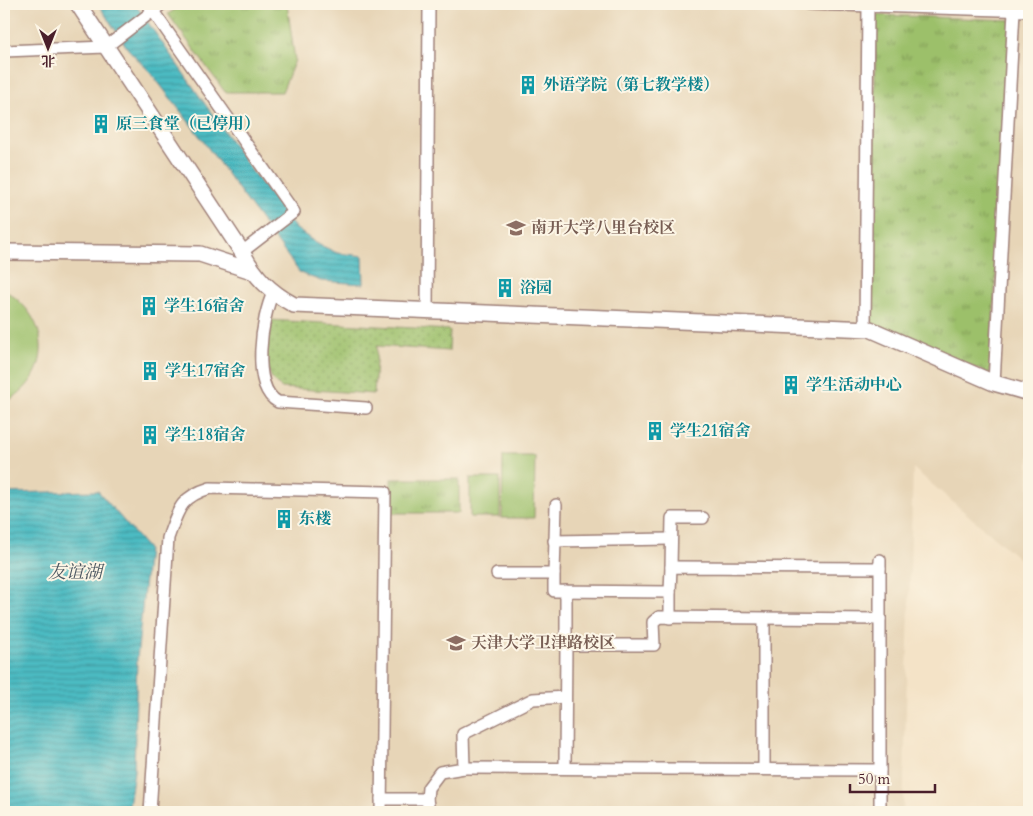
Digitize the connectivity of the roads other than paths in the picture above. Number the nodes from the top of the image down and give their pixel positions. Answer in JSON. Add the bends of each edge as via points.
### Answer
{"nodes":[{"id":1,"x":78,"y":4,"type":"edge"},
{"id":2,"x":430,"y":4,"type":"edge"},
{"id":3,"x":808,"y":4,"type":"edge"},
{"id":4,"x":909,"y":5,"type":"edge"},
{"id":5,"x":154,"y":6,"type":"edge"},
{"id":6,"x":868,"y":6,"type":"junction"},
{"id":7,"x":1014,"y":11,"type":"junction"},
{"id":8,"x":1029,"y":11,"type":"edge"},
{"id":9,"x":106,"y":47,"type":"junction"},
{"id":10,"x":4,"y":51,"type":"edge"},
{"id":11,"x":4,"y":252,"type":"edge"},
{"id":12,"x":242,"y":252,"type":"junction"},
{"id":13,"x":252,"y":272,"type":"junction"},
{"id":14,"x":272,"y":293,"type":"junction"},
{"id":15,"x":427,"y":311,"type":"junction"},
{"id":16,"x":865,"y":329,"type":"junction"},
{"id":17,"x":994,"y":384,"type":"junction"},
{"id":18,"x":1029,"y":392,"type":"edge"},
{"id":19,"x":366,"y":408,"type":"dead end"},
{"id":20,"x":556,"y":505,"type":"dead end"},
{"id":21,"x":703,"y":518,"type":"dead end"},
{"id":22,"x":670,"y":539,"type":"junction"},
{"id":23,"x":554,"y":541,"type":"junction"},
{"id":24,"x":671,"y":567,"type":"junction"},
{"id":25,"x":497,"y":574,"type":"dead end"},
{"id":26,"x":554,"y":574,"type":"junction"},
{"id":27,"x":566,"y":592,"type":"junction"},
{"id":28,"x":670,"y":592,"type":"junction"},
{"id":29,"x":670,"y":618,"type":"junction"},
{"id":30,"x":764,"y":618,"type":"junction"},
{"id":31,"x":880,"y":620,"type":"junction"},
{"id":32,"x":566,"y":645,"type":"junction"},
{"id":33,"x":565,"y":697,"type":"junction"},
{"id":34,"x":565,"y":764,"type":"dead end"},
{"id":35,"x":464,"y":768,"type":"junction"},
{"id":36,"x":764,"y":770,"type":"junction"},
{"id":37,"x":880,"y":770,"type":"junction"},
{"id":38,"x":382,"y":800,"type":"junction"},
{"id":39,"x":427,"y":800,"type":"junction"},
{"id":40,"x":150,"y":812,"type":"edge"},
{"id":41,"x":381,"y":812,"type":"edge"},
{"id":42,"x":429,"y":812,"type":"edge"},
{"id":43,"x":880,"y":812,"type":"edge"}],
"edges":[{"from":1,"to":9,"type":"street"},
{"from":2,"to":15,"type":"street"},
{"from":3,"to":6,"type":"street"},
{"from":4,"to":6,"type":"street"},
{"from":4,"to":7,"type":"street"},
{"from":5,"to":9,"type":"street"},
{"from":5,"to":12,"type":"street","via":[[294,212]]},
{"from":6,"to":16,"type":"street"},
{"from":7,"to":8,"type":"street"},
{"from":7,"to":17,"type":"street"},
{"from":9,"to":10,"type":"street"},
{"from":9,"to":12,"type":"street"},
{"from":11,"to":13,"type":"street","via":[[200,254]]},
{"from":12,"to":13,"type":"street"},
{"from":13,"to":14,"type":"street"},
{"from":14,"to":15,"type":"street","via":[[294,305]]},
{"from":14,"to":19,"type":"street","via":[[262,342],[262,375],[268,394],[278,402]]},
{"from":15,"to":16,"type":"street"},
{"from":16,"to":17,"type":"street"},
{"from":17,"to":18,"type":"street"},
{"from":20,"to":23,"type":"street"},
{"from":21,"to":22,"type":"street","via":[[672,518]]},
{"from":22,"to":23,"type":"street"},
{"from":22,"to":24,"type":"street"},
{"from":23,"to":26,"type":"street"},
{"from":24,"to":28,"type":"street"},
{"from":24,"to":31,"type":"street","via":[[880,564]]},
{"from":25,"to":26,"type":"street"},
{"from":26,"to":27,"type":"street","via":[[554,592]]},
{"from":27,"to":28,"type":"street"},
{"from":27,"to":32,"type":"street"},
{"from":28,"to":29,"type":"street"},
{"from":29,"to":30,"type":"street"},
{"from":29,"to":32,"type":"street","via":[[659,617],[653,622],[654,645]]},
{"from":30,"to":31,"type":"street"},
{"from":30,"to":36,"type":"street"},
{"from":31,"to":37,"type":"street"},
{"from":32,"to":33,"type":"street"},
{"from":33,"to":34,"type":"street"},
{"from":33,"to":35,"type":"street","via":[[533,699],[463,734]]},
{"from":35,"to":36,"type":"street"},
{"from":35,"to":39,"type":"street","via":[[440,772],[428,788]]},
{"from":36,"to":37,"type":"street"},
{"from":37,"to":43,"type":"street"},
{"from":38,"to":39,"type":"street"},
{"from":38,"to":40,"type":"street","via":[[385,492],[210,488],[182,504],[168,538]]},
{"from":38,"to":41,"type":"street"},
{"from":39,"to":42,"type":"street"}]}
